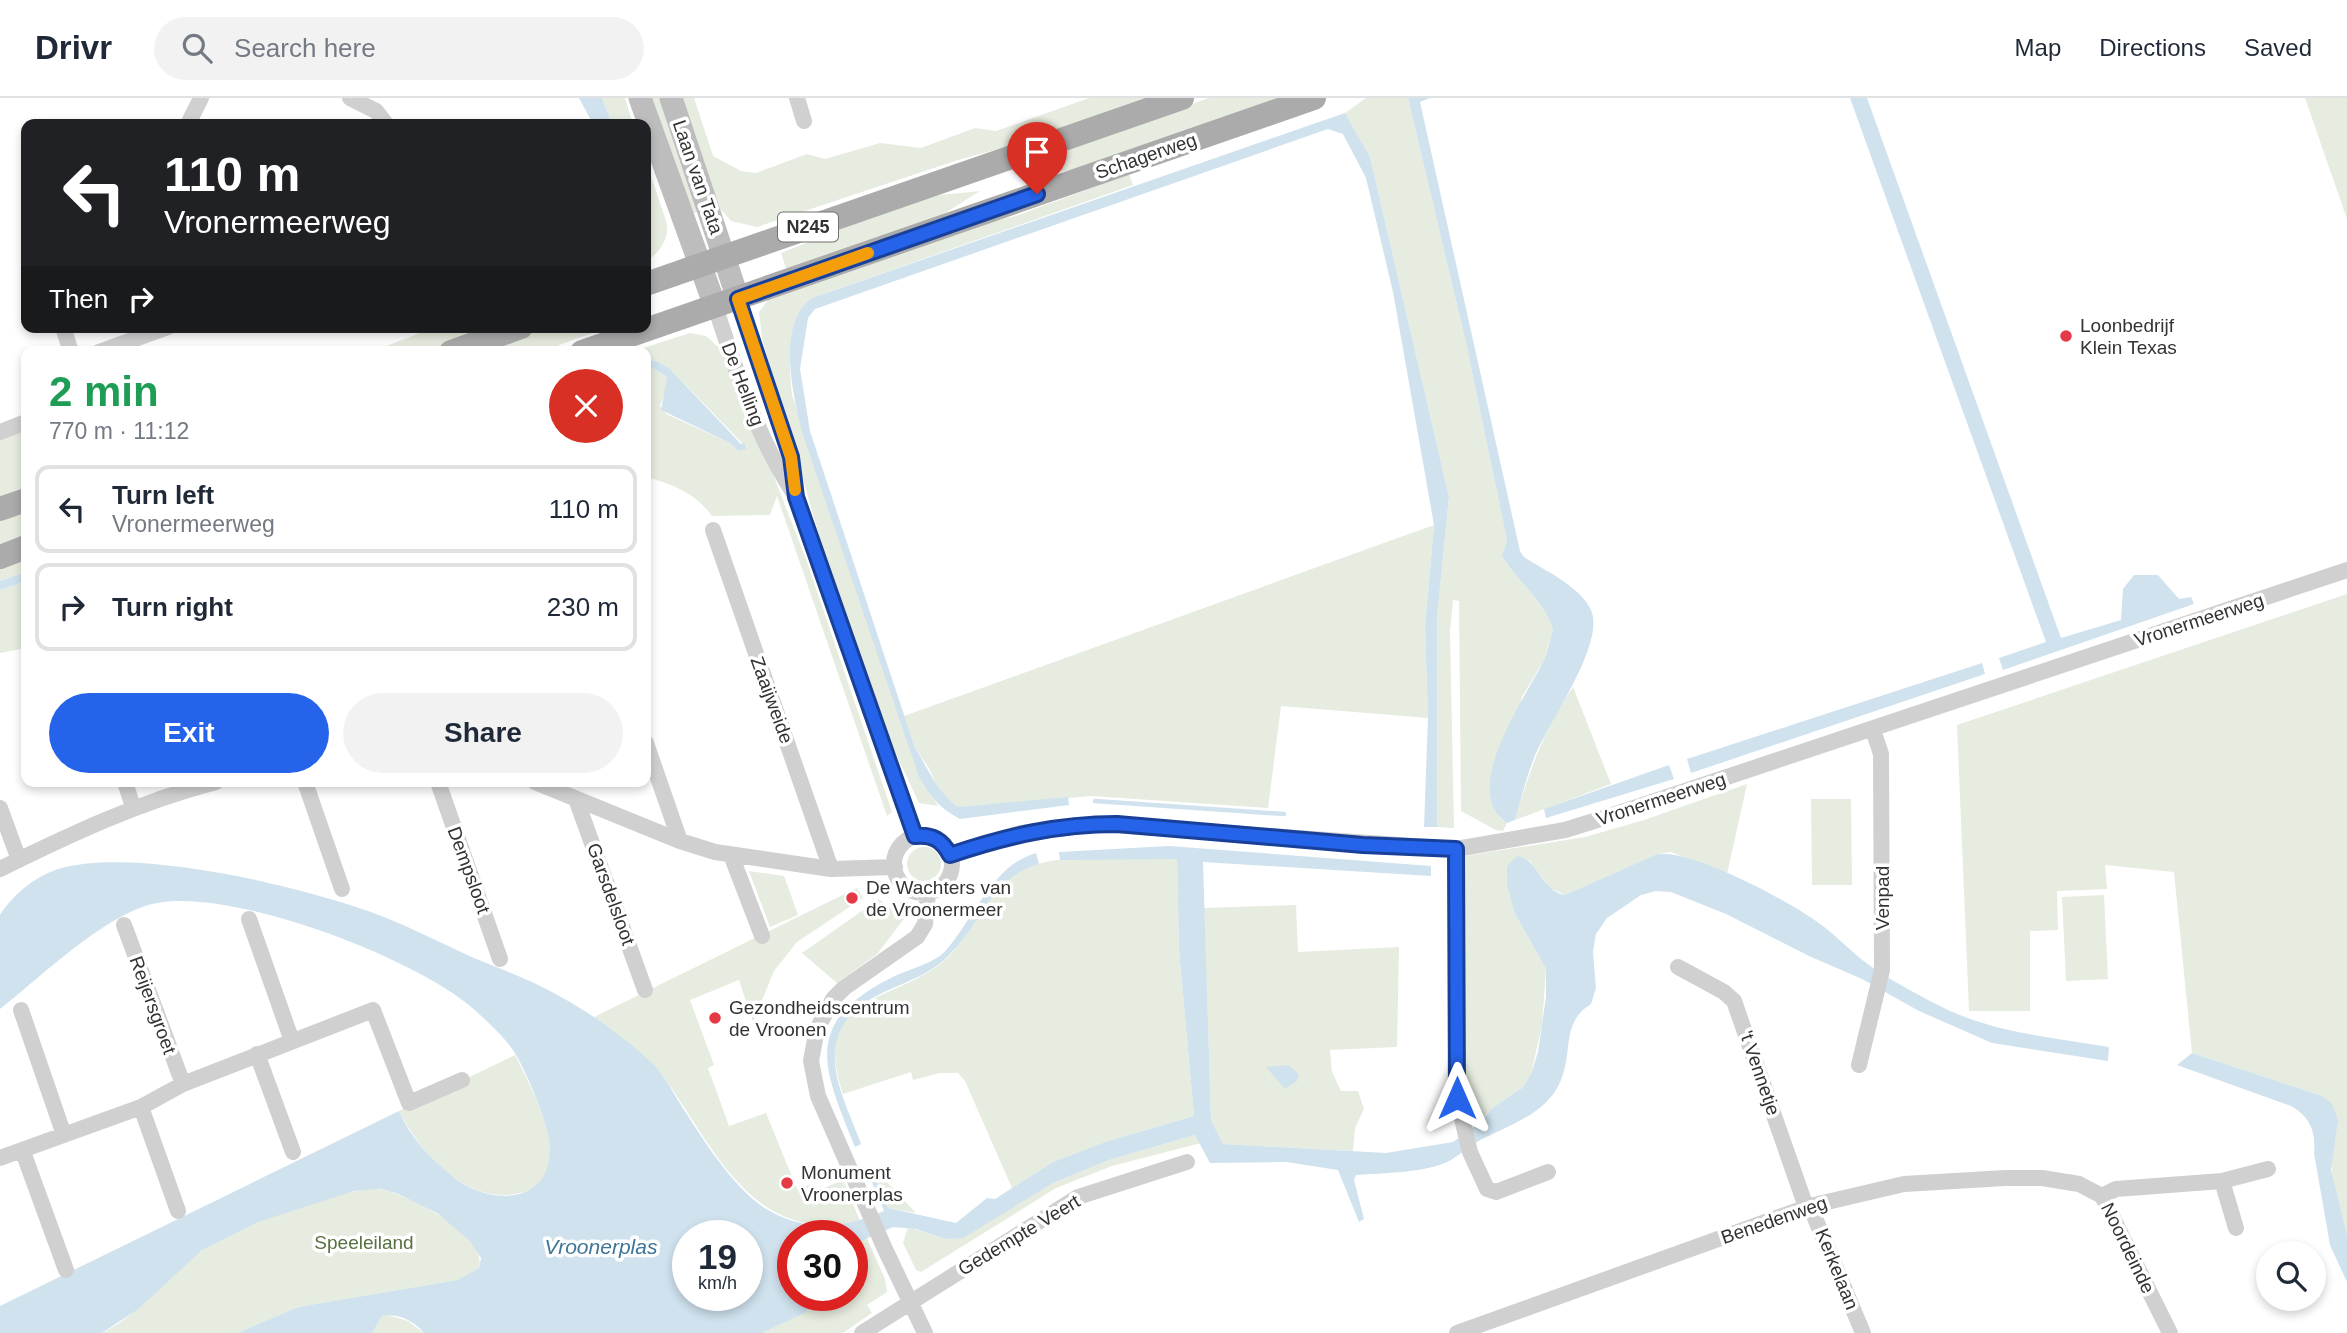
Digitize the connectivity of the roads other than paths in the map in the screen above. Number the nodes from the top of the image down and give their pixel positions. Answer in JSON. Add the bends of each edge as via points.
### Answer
{"nodes":[{"id":1,"x":201,"y":98,"type":"edge"},
{"id":2,"x":350,"y":98,"type":"edge"},
{"id":3,"x":640,"y":98,"type":"edge"},
{"id":4,"x":671,"y":98,"type":"edge"},
{"id":5,"x":797,"y":98,"type":"edge"},
{"id":6,"x":1182,"y":98,"type":"edge"},
{"id":7,"x":1314,"y":98,"type":"edge"},
{"id":8,"x":190,"y":119,"type":"edge"},
{"id":9,"x":382,"y":119,"type":"edge"},
{"id":10,"x":647,"y":119,"type":"edge"},
{"id":11,"x":804,"y":121,"type":"dead end"},
{"id":12,"x":651,"y":129,"type":"edge"},
{"id":13,"x":724,"y":256,"type":"junction"},
{"id":14,"x":699,"y":265,"type":"junction"},
{"id":15,"x":651,"y":282,"type":"edge"},
{"id":16,"x":738,"y":299,"type":"junction"},
{"id":17,"x":715,"y":306,"type":"junction"},
{"id":18,"x":651,"y":328,"type":"edge"},
{"id":19,"x":151,"y":333,"type":"edge"},
{"id":20,"x":504,"y":333,"type":"edge"},
{"id":21,"x":637,"y":333,"type":"edge"},
{"id":22,"x":116,"y":346,"type":"edge"},
{"id":23,"x":468,"y":346,"type":"edge"},
{"id":24,"x":599,"y":346,"type":"edge"},
{"id":25,"x":21,"y":424,"type":"edge"},
{"id":26,"x":0,"y":432,"type":"edge"},
{"id":27,"x":796,"y":497,"type":"junction"},
{"id":28,"x":21,"y":502,"type":"edge"},
{"id":29,"x":0,"y":509,"type":"edge"},
{"id":30,"x":713,"y":530,"type":"dead end"},
{"id":31,"x":21,"y":549,"type":"edge"},
{"id":32,"x":0,"y":556,"type":"edge"},
{"id":33,"x":2347,"y":570,"type":"edge"},
{"id":34,"x":1872,"y":730,"type":"junction"},
{"id":35,"x":651,"y":757,"type":"edge"},
{"id":36,"x":127,"y":787,"type":"edge"},
{"id":37,"x":199,"y":787,"type":"edge"},
{"id":38,"x":307,"y":787,"type":"edge"},
{"id":39,"x":440,"y":787,"type":"edge"},
{"id":40,"x":547,"y":787,"type":"edge"},
{"id":41,"x":576,"y":799,"type":"junction"},
{"id":42,"x":133,"y":807,"type":"junction"},
{"id":43,"x":0,"y":808,"type":"edge"},
{"id":44,"x":915,"y":836,"type":"junction"},
{"id":45,"x":680,"y":841,"type":"junction"},
{"id":46,"x":1456,"y":849,"type":"junction"},
{"id":47,"x":731,"y":855,"type":"junction"},
{"id":48,"x":950,"y":855,"type":"junction"},
{"id":49,"x":19,"y":860,"type":"junction"},
{"id":50,"x":895,"y":867,"type":"junction"},
{"id":51,"x":0,"y":869,"type":"edge"},
{"id":52,"x":831,"y":869,"type":"junction"},
{"id":53,"x":342,"y":889,"type":"dead end"},
{"id":54,"x":928,"y":892,"type":"junction"},
{"id":55,"x":249,"y":919,"type":"dead end"},
{"id":56,"x":124,"y":925,"type":"dead end"},
{"id":57,"x":762,"y":936,"type":"dead end"},
{"id":58,"x":500,"y":959,"type":"dead end"},
{"id":59,"x":1678,"y":967,"type":"dead end"},
{"id":60,"x":645,"y":990,"type":"dead end"},
{"id":61,"x":21,"y":1010,"type":"dead end"},
{"id":62,"x":292,"y":1041,"type":"junction"},
{"id":63,"x":257,"y":1054,"type":"junction"},
{"id":64,"x":1859,"y":1065,"type":"dead end"},
{"id":65,"x":462,"y":1080,"type":"dead end"},
{"id":66,"x":183,"y":1084,"type":"junction"},
{"id":67,"x":141,"y":1107,"type":"junction"},
{"id":68,"x":64,"y":1135,"type":"junction"},
{"id":69,"x":23,"y":1152,"type":"junction"},
{"id":70,"x":293,"y":1152,"type":"dead end"},
{"id":71,"x":0,"y":1158,"type":"edge"},
{"id":72,"x":1187,"y":1161,"type":"dead end"},
{"id":73,"x":2267,"y":1169,"type":"dead end"},
{"id":74,"x":1548,"y":1172,"type":"dead end"},
{"id":75,"x":2222,"y":1181,"type":"junction"},
{"id":76,"x":2102,"y":1196,"type":"junction"},
{"id":77,"x":1808,"y":1207,"type":"junction"},
{"id":78,"x":178,"y":1211,"type":"dead end"},
{"id":79,"x":2236,"y":1228,"type":"dead end"},
{"id":80,"x":66,"y":1270,"type":"dead end"},
{"id":81,"x":909,"y":1303,"type":"junction"},
{"id":82,"x":862,"y":1333,"type":"edge"},
{"id":83,"x":925,"y":1333,"type":"edge"},
{"id":84,"x":1457,"y":1333,"type":"edge"},
{"id":85,"x":1863,"y":1333,"type":"edge"},
{"id":86,"x":2170,"y":1333,"type":"edge"}],
"edges":[{"from":1,"to":8,"type":"street"},
{"from":2,"to":9,"type":"street"},
{"from":3,"to":10,"type":"street","name":"Laan van Tata"},
{"from":4,"to":13,"type":"street","name":"Laan van Tata"},
{"from":5,"to":11,"type":"street"},
{"from":6,"to":13,"type":"main road","number":"N245"},
{"from":7,"to":16,"type":"main road","name":"Schagerweg","number":"N245"},
{"from":12,"to":14,"type":"street","name":"Laan van Tata"},
{"from":13,"to":14,"type":"main road","number":"N245"},
{"from":13,"to":16,"type":"street","name":"Laan van Tata"},
{"from":14,"to":15,"type":"main road","number":"N245"},
{"from":14,"to":17,"type":"street","name":"Laan van Tata"},
{"from":16,"to":17,"type":"main road","name":"Schagerweg","number":"N245"},
{"from":16,"to":27,"type":"street","name":"De Helling","via":[[791,457]]},
{"from":17,"to":18,"type":"main road","name":"Schagerweg","number":"N245"},
{"from":17,"to":27,"type":"street","name":"De Helling","via":[[774,464]]},
{"from":19,"to":22,"type":"street"},
{"from":20,"to":23,"type":"main road"},
{"from":21,"to":24,"type":"main road","name":"Schagerweg","number":"N245"},
{"from":25,"to":26,"type":"street"},
{"from":27,"to":44,"type":"street","name":"De Helling"},
{"from":28,"to":29,"type":"main road"},
{"from":30,"to":52,"type":"street","name":"Zaaijweide"},
{"from":31,"to":32,"type":"main road"},
{"from":33,"to":34,"type":"street","name":"Vronermeerweg"},
{"from":34,"to":46,"type":"street","name":"Vronermeerweg","via":[[1565,830]]},
{"from":34,"to":64,"type":"street","name":"Venpad","via":[[1881,754],[1882,970]]},
{"from":35,"to":45,"type":"street"},
{"from":36,"to":42,"type":"street"},
{"from":37,"to":42,"type":"street"},
{"from":38,"to":53,"type":"street"},
{"from":39,"to":58,"type":"street","name":"Dempsloot"},
{"from":40,"to":41,"type":"street"},
{"from":41,"to":45,"type":"street"},
{"from":41,"to":60,"type":"street","name":"Garsdelsloot"},
{"from":42,"to":49,"type":"street"},
{"from":43,"to":49,"type":"street"},
{"from":44,"to":48,"type":"street","via":[[940,841]]},
{"from":44,"to":50,"type":"street","via":[[899,848]]},
{"from":45,"to":47,"type":"street"},
{"from":46,"to":48,"type":"street","name":"Vronermeerweg","via":[[1100,824],[1021,833]]},
{"from":46,"to":74,"type":"street","via":[[1457,1098],[1470,1152],[1487,1189],[1496,1192]]},
{"from":47,"to":52,"type":"street"},
{"from":47,"to":57,"type":"street"},
{"from":48,"to":54,"type":"street","via":[[948,879]]},
{"from":49,"to":51,"type":"street"},
{"from":50,"to":52,"type":"street"},
{"from":50,"to":54,"type":"street","via":[[906,887]]},
{"from":54,"to":81,"type":"street","via":[[925,924],[917,937],[838,993],[822,1018],[811,1061],[818,1096]]},
{"from":55,"to":62,"type":"street"},
{"from":56,"to":66,"type":"street","name":"Reijersgroet"},
{"from":59,"to":77,"type":"street","name":"'t Vennetje","via":[[1734,1002]]},
{"from":61,"to":68,"type":"street"},
{"from":62,"to":63,"type":"street"},
{"from":62,"to":65,"type":"street","via":[[373,1010],[409,1103]]},
{"from":63,"to":66,"type":"street"},
{"from":63,"to":70,"type":"street"},
{"from":66,"to":67,"type":"street"},
{"from":67,"to":68,"type":"street"},
{"from":67,"to":78,"type":"street"},
{"from":68,"to":69,"type":"street"},
{"from":69,"to":71,"type":"street"},
{"from":69,"to":80,"type":"street"},
{"from":72,"to":81,"type":"street","name":"Gedempte Veert","via":[[1078,1198]]},
{"from":73,"to":75,"type":"street","name":"Noordeinde"},
{"from":75,"to":76,"type":"street","name":"Noordeinde","via":[[2116,1189]]},
{"from":75,"to":79,"type":"street"},
{"from":76,"to":77,"type":"street","name":"Benedenweg","via":[[2084,1186],[2042,1178],[1966,1179],[1873,1190]]},
{"from":76,"to":86,"type":"street","name":"Noordeinde"},
{"from":77,"to":84,"type":"street","name":"Benedenweg"},
{"from":77,"to":85,"type":"street","name":"Kerkelaan"},
{"from":81,"to":82,"type":"street","name":"Gedempte Veert"},
{"from":81,"to":83,"type":"street"}]}
